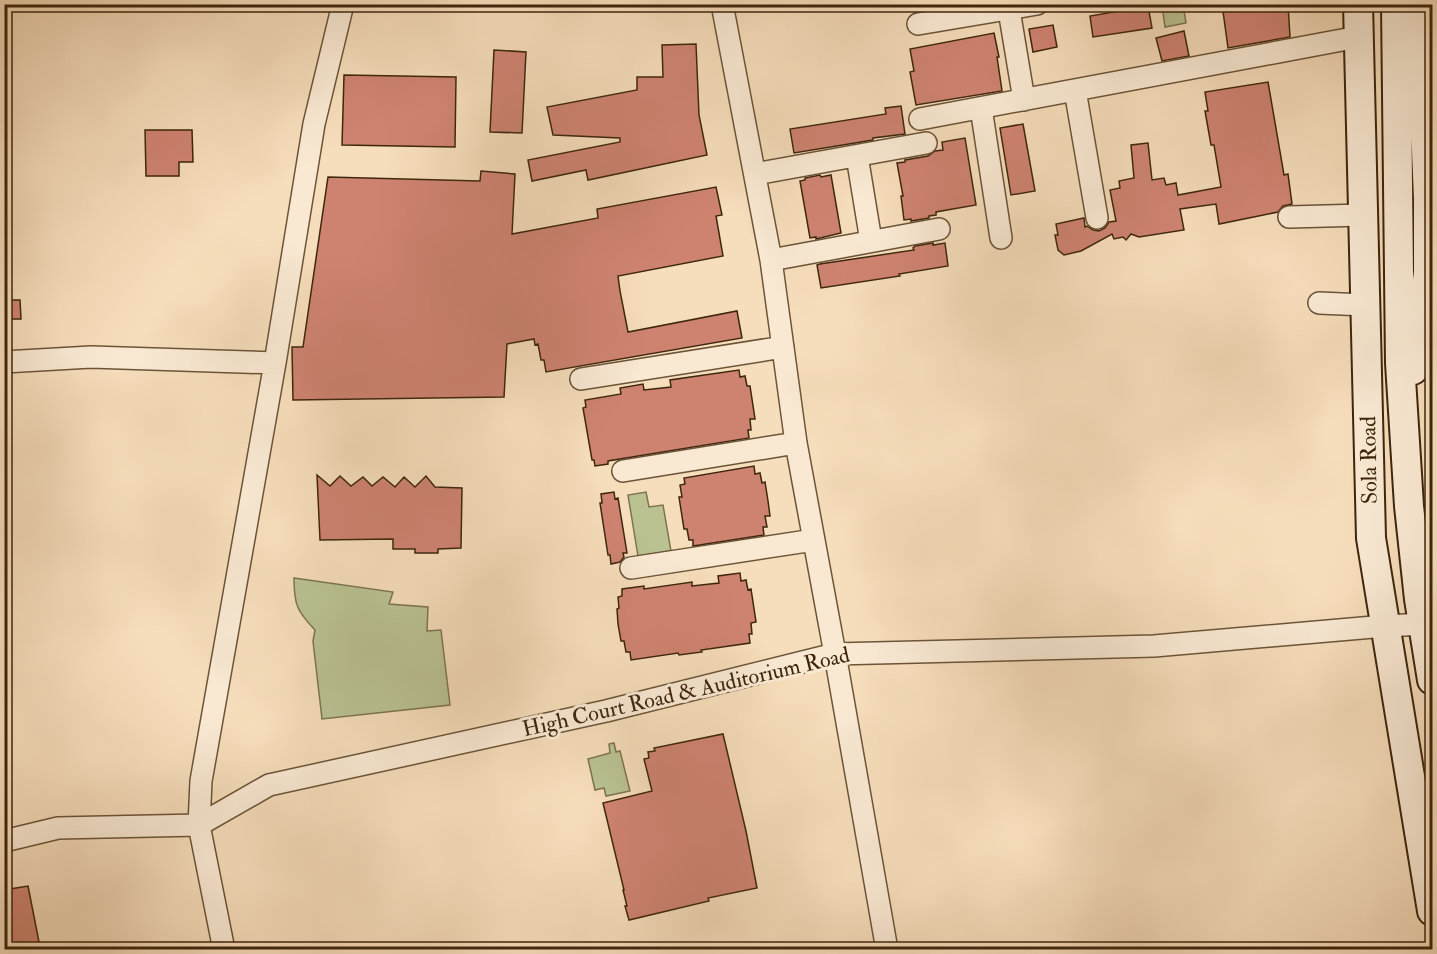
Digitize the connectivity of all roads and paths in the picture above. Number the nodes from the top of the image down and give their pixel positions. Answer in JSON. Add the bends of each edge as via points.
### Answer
{"nodes":[{"id":1,"x":343,"y":4,"type":"edge"},
{"id":2,"x":722,"y":4,"type":"edge"},
{"id":3,"x":1037,"y":4,"type":"edge"},
{"id":4,"x":1358,"y":4,"type":"edge"},
{"id":5,"x":1395,"y":4,"type":"edge"},
{"id":6,"x":1420,"y":4,"type":"edge"},
{"id":7,"x":1009,"y":7,"type":"edge"},
{"id":8,"x":918,"y":24,"type":"dead end"},
{"id":9,"x":1358,"y":37,"type":"junction"},
{"id":10,"x":1075,"y":90,"type":"junction"},
{"id":11,"x":1024,"y":100,"type":"junction"},
{"id":12,"x":981,"y":108,"type":"junction"},
{"id":13,"x":920,"y":119,"type":"dead end"},
{"id":14,"x":926,"y":143,"type":"dead end"},
{"id":15,"x":857,"y":156,"type":"junction"},
{"id":16,"x":755,"y":174,"type":"junction"},
{"id":17,"x":1363,"y":215,"type":"junction"},
{"id":18,"x":1289,"y":217,"type":"dead end"},
{"id":19,"x":1097,"y":218,"type":"dead end"},
{"id":20,"x":939,"y":229,"type":"dead end"},
{"id":21,"x":1001,"y":238,"type":"dead end"},
{"id":22,"x":871,"y":241,"type":"junction"},
{"id":23,"x":771,"y":260,"type":"junction"},
{"id":24,"x":1430,"y":267,"type":"edge"},
{"id":25,"x":1319,"y":303,"type":"dead end"},
{"id":26,"x":1365,"y":305,"type":"junction"},
{"id":27,"x":783,"y":347,"type":"junction"},
{"id":28,"x":4,"y":362,"type":"edge"},
{"id":29,"x":275,"y":363,"type":"junction"},
{"id":30,"x":581,"y":379,"type":"dead end"},
{"id":31,"x":1404,"y":423,"type":"junction"},
{"id":32,"x":796,"y":443,"type":"junction"},
{"id":33,"x":623,"y":471,"type":"dead end"},
{"id":34,"x":814,"y":540,"type":"junction"},
{"id":35,"x":631,"y":568,"type":"dead end"},
{"id":36,"x":1428,"y":623,"type":"edge"},
{"id":37,"x":1385,"y":626,"type":"junction"},
{"id":38,"x":836,"y":654,"type":"junction"},
{"id":39,"x":1432,"y":680,"type":"edge"},
{"id":40,"x":199,"y":825,"type":"junction"},
{"id":41,"x":4,"y":841,"type":"edge"},
{"id":42,"x":1432,"y":910,"type":"edge"},
{"id":43,"x":224,"y":950,"type":"edge"},
{"id":44,"x":887,"y":950,"type":"edge"}],
"edges":[{"from":1,"to":29,"type":"street","via":[[314,124]]},
{"from":2,"to":16,"type":"street"},
{"from":3,"to":7,"type":"street"},
{"from":4,"to":9,"type":"main road","name":"Sola Road"},
{"from":5,"to":31,"type":"main road","name":"Sola Road"},
{"from":6,"to":24,"type":"main road"},
{"from":7,"to":8,"type":"street"},
{"from":7,"to":11,"type":"street"},
{"from":9,"to":10,"type":"street"},
{"from":9,"to":17,"type":"main road","name":"Sola Road"},
{"from":10,"to":11,"type":"street"},
{"from":10,"to":19,"type":"street"},
{"from":11,"to":12,"type":"street"},
{"from":12,"to":13,"type":"street"},
{"from":12,"to":21,"type":"street"},
{"from":14,"to":15,"type":"street"},
{"from":15,"to":16,"type":"street"},
{"from":15,"to":22,"type":"street"},
{"from":16,"to":23,"type":"street"},
{"from":17,"to":18,"type":"street"},
{"from":17,"to":26,"type":"main road","name":"Sola Road"},
{"from":20,"to":22,"type":"street"},
{"from":22,"to":23,"type":"street"},
{"from":23,"to":27,"type":"street"},
{"from":24,"to":31,"type":"main road"},
{"from":25,"to":26,"type":"street"},
{"from":26,"to":37,"type":"main road","name":"Sola Road","via":[[1371,538]]},
{"from":27,"to":30,"type":"street"},
{"from":27,"to":32,"type":"street"},
{"from":28,"to":29,"type":"street","via":[[91,357]]},
{"from":29,"to":40,"type":"street","via":[[201,781]]},
{"from":31,"to":36,"type":"main road","name":"Sola Road","via":[[1409,506]]},
{"from":32,"to":33,"type":"street"},
{"from":32,"to":34,"type":"street"},
{"from":34,"to":35,"type":"street"},
{"from":34,"to":38,"type":"street"},
{"from":36,"to":37,"type":"street","name":"High Court Road & Auditorium Road"},
{"from":36,"to":39,"type":"main road","name":"Sola Road"},
{"from":37,"to":38,"type":"street","name":"High Court Road & Auditorium Road","via":[[1154,646]]},
{"from":37,"to":42,"type":"main road","name":"Sola Road"},
{"from":38,"to":40,"type":"street","name":"High Court Road & Auditorium Road","via":[[606,711],[269,785]]},
{"from":38,"to":44,"type":"street"},
{"from":40,"to":41,"type":"street","name":"High Court Road & Auditorium Road","via":[[58,828]]},
{"from":40,"to":43,"type":"street"}]}
